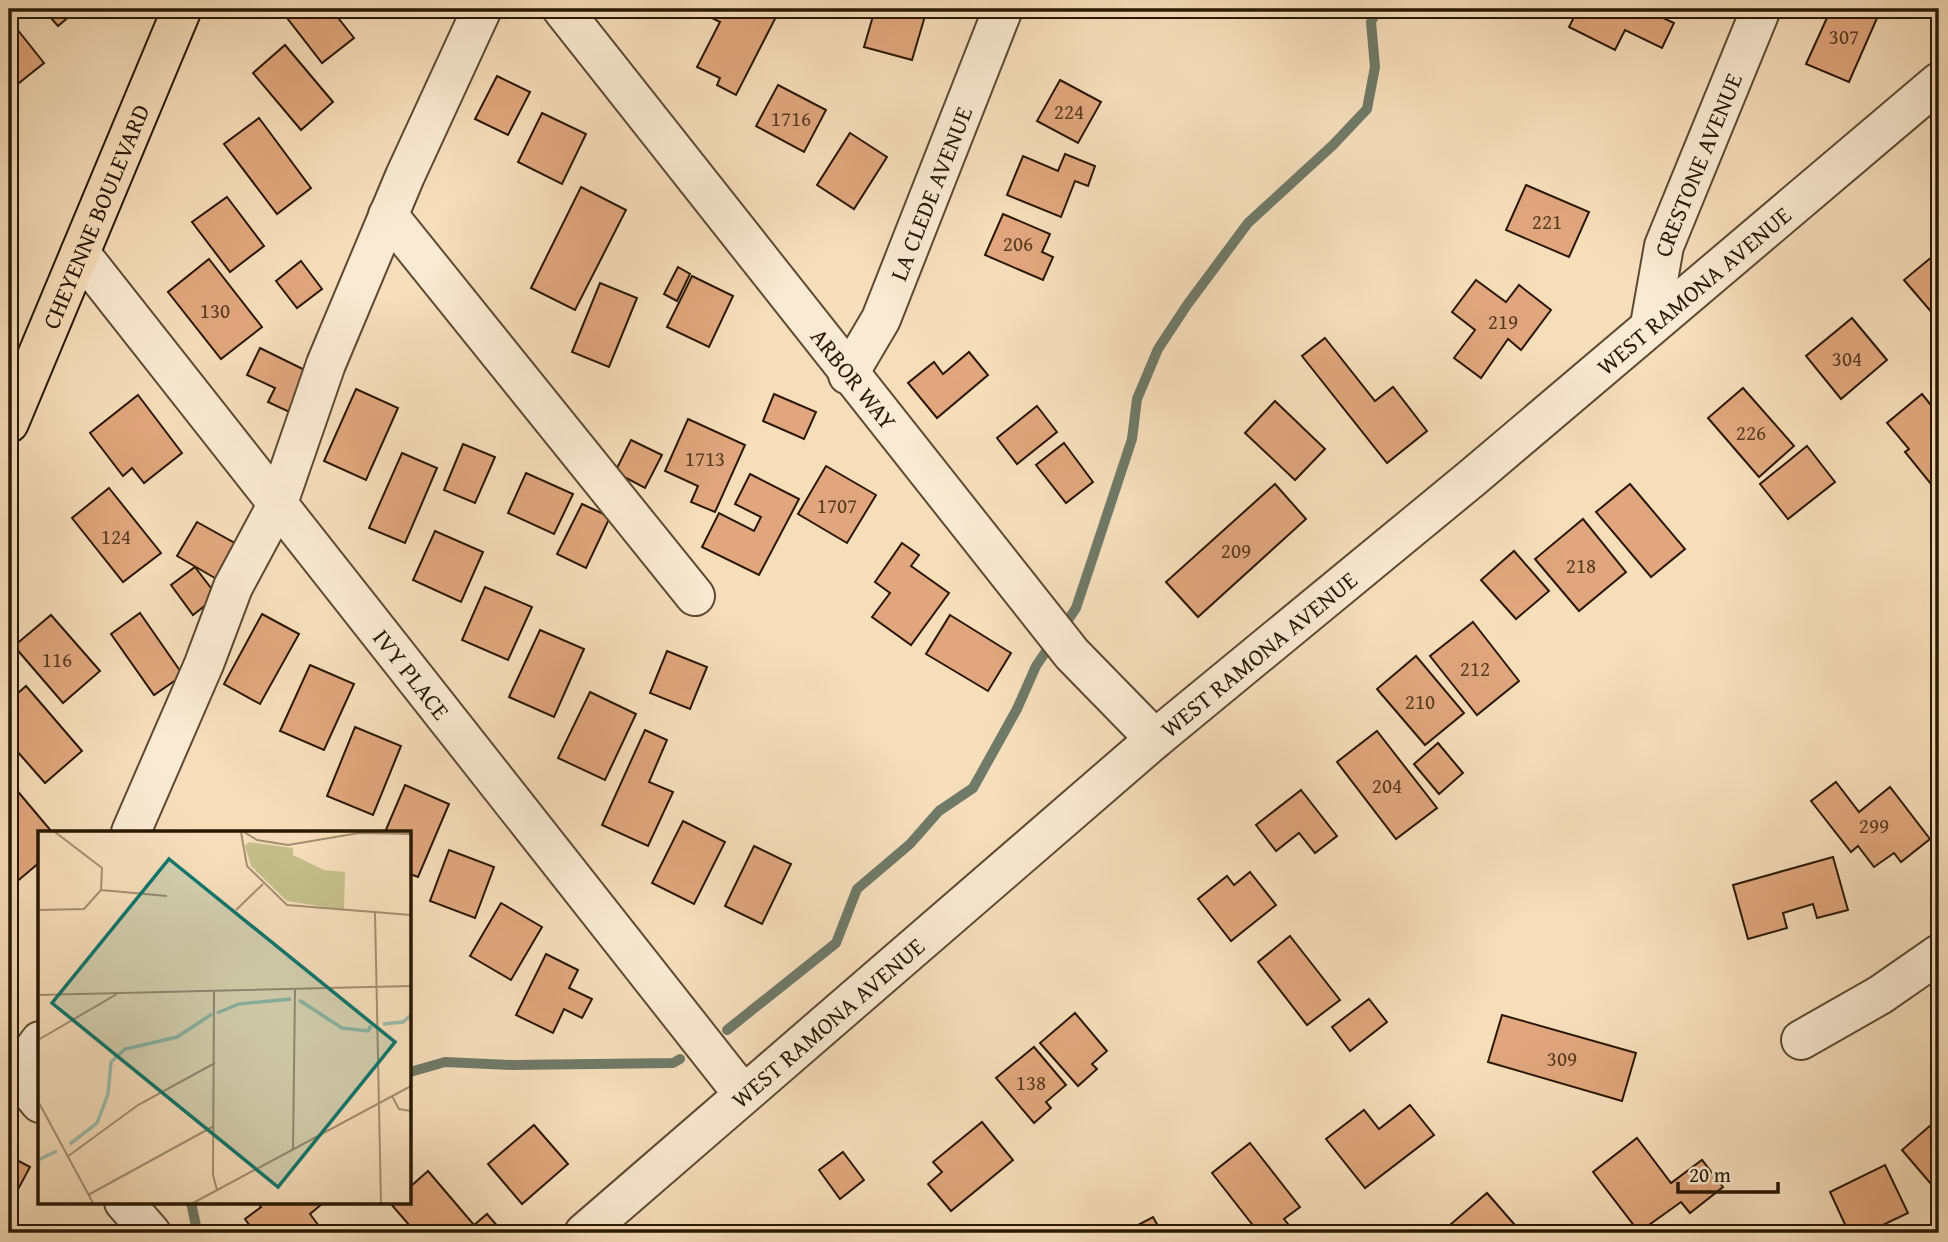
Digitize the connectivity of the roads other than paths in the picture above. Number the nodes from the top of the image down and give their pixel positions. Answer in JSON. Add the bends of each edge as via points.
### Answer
{"nodes":[{"id":1,"x":182,"y":9,"type":"edge"},
{"id":2,"x":482,"y":9,"type":"edge"},
{"id":3,"x":562,"y":9,"type":"edge"},
{"id":4,"x":1003,"y":9,"type":"edge"},
{"id":5,"x":1761,"y":9,"type":"edge"},
{"id":6,"x":594,"y":25,"type":"edge"},
{"id":7,"x":1939,"y":82,"type":"edge"},
{"id":8,"x":388,"y":215,"type":"junction"},
{"id":9,"x":80,"y":253,"type":"junction"},
{"id":10,"x":1650,"y":326,"type":"junction"},
{"id":11,"x":848,"y":375,"type":"junction"},
{"id":12,"x":9,"y":423,"type":"edge"},
{"id":13,"x":278,"y":503,"type":"junction"},
{"id":14,"x":695,"y":596,"type":"dead end"},
{"id":15,"x":1155,"y":739,"type":"junction"},
{"id":16,"x":131,"y":831,"type":"edge"},
{"id":17,"x":1939,"y":954,"type":"edge"},
{"id":18,"x":1801,"y":1040,"type":"dead end"},
{"id":19,"x":38,"y":1043,"type":"edge"},
{"id":20,"x":12,"y":1069,"type":"edge"},
{"id":21,"x":743,"y":1094,"type":"junction"},
{"id":22,"x":38,"y":1101,"type":"edge"},
{"id":23,"x":126,"y":1204,"type":"edge"},
{"id":24,"x":151,"y":1233,"type":"edge"},
{"id":25,"x":584,"y":1233,"type":"edge"}],
"edges":[{"from":1,"to":9,"type":"main road","name":"CHEYENNE BOULEVARD"},
{"from":2,"to":8,"type":"street"},
{"from":3,"to":6,"type":"street","name":"ARBOR WAY"},
{"from":4,"to":11,"type":"street","name":"LA CLEDE AVENUE","via":[[881,319]]},
{"from":5,"to":10,"type":"street","name":"CRESTONE AVENUE","via":[[1664,246]]},
{"from":6,"to":11,"type":"street","name":"ARBOR WAY"},
{"from":7,"to":10,"type":"street","name":"WEST RAMONA AVENUE"},
{"from":8,"to":13,"type":"street","via":[[326,364]]},
{"from":8,"to":14,"type":"street"},
{"from":9,"to":12,"type":"main road","name":"CHEYENNE BOULEVARD"},
{"from":9,"to":13,"type":"street","name":"IVY PLACE"},
{"from":10,"to":15,"type":"street","name":"WEST RAMONA AVENUE"},
{"from":11,"to":15,"type":"street","name":"ARBOR WAY","via":[[1072,654]]},
{"from":13,"to":16,"type":"street","via":[[233,587]]},
{"from":13,"to":21,"type":"street","name":"IVY PLACE"},
{"from":15,"to":21,"type":"street","name":"WEST RAMONA AVENUE"},
{"from":17,"to":18,"type":"street","via":[[1880,995]]},
{"from":19,"to":20,"type":"street"},
{"from":20,"to":22,"type":"street"},
{"from":21,"to":25,"type":"street","name":"WEST RAMONA AVENUE"},
{"from":23,"to":24,"type":"street"}]}
